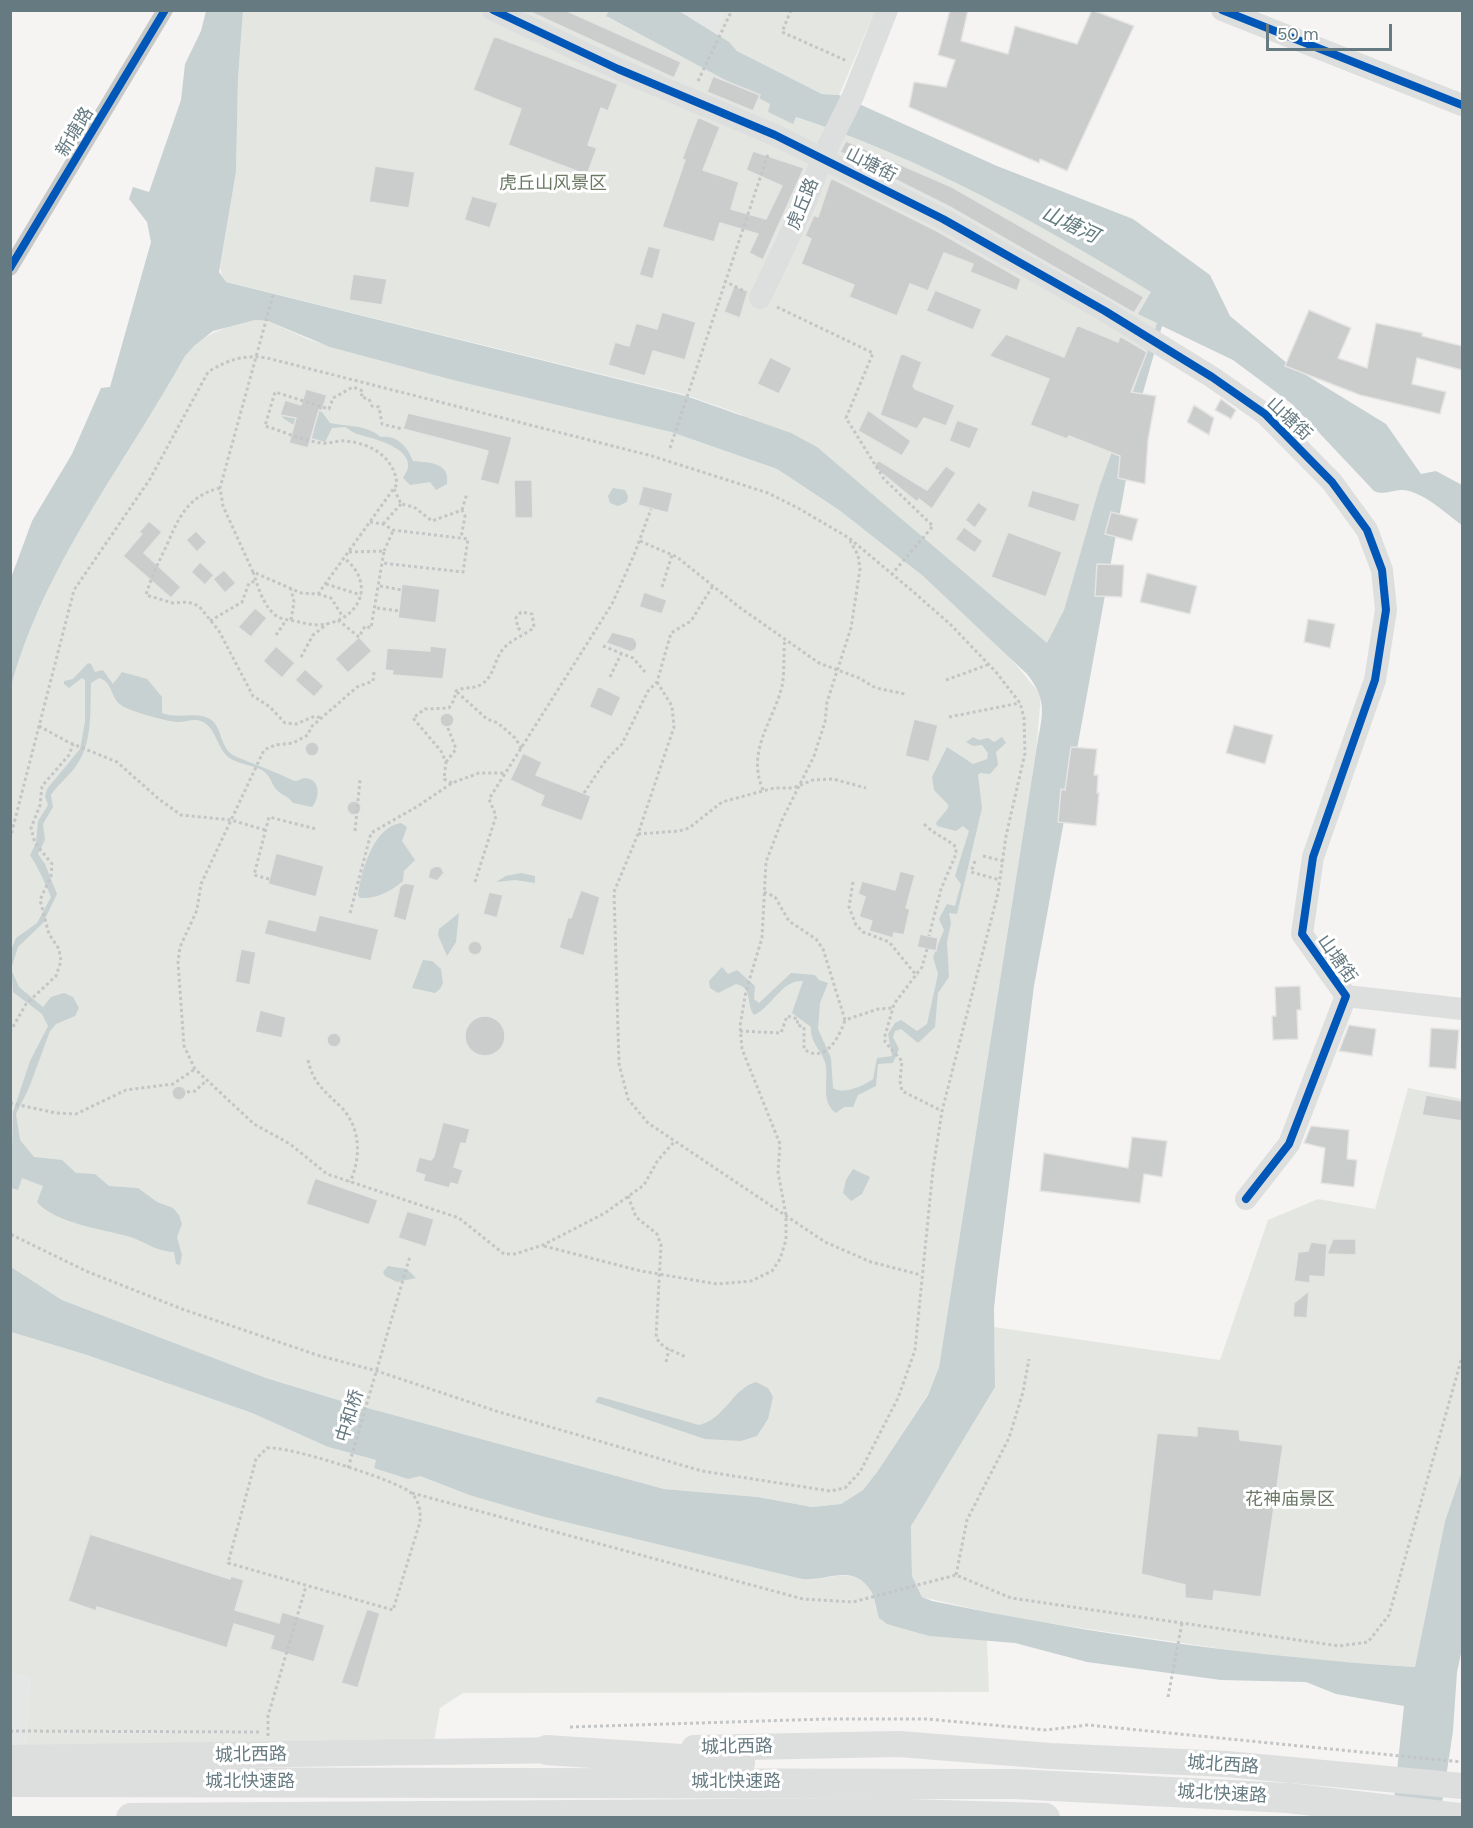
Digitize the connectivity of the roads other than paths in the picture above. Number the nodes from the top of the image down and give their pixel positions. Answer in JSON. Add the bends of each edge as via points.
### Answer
{"nodes":[{"id":1,"x":165,"y":10,"type":"edge"},
{"id":2,"x":493,"y":10,"type":"edge"},
{"id":3,"x":887,"y":10,"type":"edge"},
{"id":4,"x":1222,"y":10,"type":"edge"},
{"id":5,"x":1462,"y":105,"type":"edge"},
{"id":6,"x":822,"y":158,"type":"junction"},
{"id":7,"x":10,"y":268,"type":"edge"},
{"id":8,"x":760,"y":298,"type":"road end"},
{"id":9,"x":1346,"y":996,"type":"junction"},
{"id":10,"x":1462,"y":1009,"type":"edge"},
{"id":11,"x":1246,"y":1199,"type":"dead end"},
{"id":12,"x":547,"y":1750,"type":"junction"},
{"id":13,"x":10,"y":1758,"type":"edge"},
{"id":14,"x":1460,"y":1774,"type":"edge"},
{"id":15,"x":1386,"y":1780,"type":"junction"},
{"id":16,"x":10,"y":1782,"type":"edge"},
{"id":17,"x":1015,"y":1784,"type":"junction"},
{"id":18,"x":1458,"y":1817,"type":"edge"},
{"id":19,"x":131,"y":1818,"type":"edge"},
{"id":20,"x":1045,"y":1818,"type":"edge"}],
"edges":[{"from":1,"to":7,"type":"street","name":"新塘路"},
{"from":2,"to":6,"type":"street","name":"山塘街"},
{"from":3,"to":6,"type":"street","name":"虎丘路","via":[[853,96]]},
{"from":4,"to":5,"type":"street"},
{"from":6,"to":8,"type":"street","name":"虎丘路"},
{"from":6,"to":9,"type":"street","name":"山塘街","via":[[943,219],[1212,377],[1273,422],[1332,482],[1367,530],[1382,570],[1386,610],[1375,680],[1313,857],[1302,934]]},
{"from":9,"to":10,"type":"street"},
{"from":9,"to":11,"type":"street","name":"山塘街","via":[[1289,1144]]},
{"from":12,"to":13,"type":"main road","name":"城北西路"},
{"from":12,"to":15,"type":"main road","name":"城北西路","via":[[899,1744],[1227,1764]]},
{"from":12,"to":17,"type":"highway","via":[[911,1770]]},
{"from":14,"to":15,"type":"main road","name":"城北西路"},
{"from":15,"to":17,"type":"highway","name":"城北快速路","via":[[1276,1797]]},
{"from":15,"to":18,"type":"highway","name":"城北快速路"},
{"from":16,"to":17,"type":"highway","name":"城北快速路"},
{"from":19,"to":20,"type":"highway","name":"城北快速路","via":[[874,1813]]}]}
